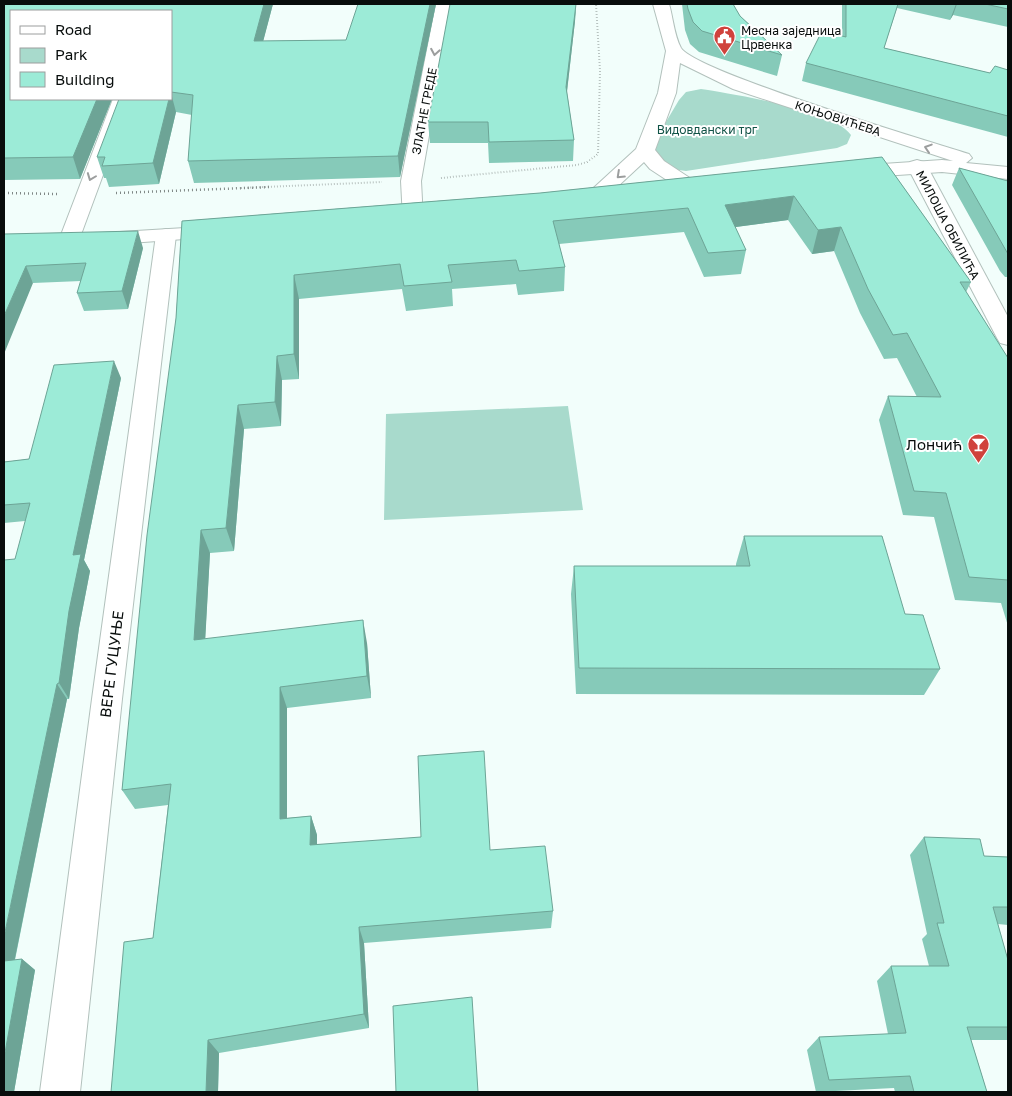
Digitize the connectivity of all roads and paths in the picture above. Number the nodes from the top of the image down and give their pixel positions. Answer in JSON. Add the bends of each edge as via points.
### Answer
{"nodes":[{"id":1,"x":444,"y":4,"type":"edge"},
{"id":2,"x":596,"y":4,"type":"edge"},
{"id":3,"x":661,"y":4,"type":"edge"},
{"id":4,"x":674,"y":51,"type":"junction"},
{"id":5,"x":739,"y":86,"type":"junction"},
{"id":6,"x":667,"y":93,"type":"junction"},
{"id":7,"x":122,"y":100,"type":"edge"},
{"id":8,"x":868,"y":129,"type":"junction"},
{"id":9,"x":644,"y":151,"type":"junction"},
{"id":10,"x":917,"y":166,"type":"junction"},
{"id":11,"x":859,"y":172,"type":"junction"},
{"id":12,"x":832,"y":174,"type":"edge"},
{"id":13,"x":1008,"y":174,"type":"edge"},
{"id":14,"x":411,"y":181,"type":"junction"},
{"id":15,"x":668,"y":192,"type":"edge"},
{"id":16,"x":4,"y":193,"type":"edge"},
{"id":17,"x":84,"y":194,"type":"junction"},
{"id":18,"x":621,"y":196,"type":"edge"},
{"id":19,"x":414,"y":219,"type":"edge"},
{"id":20,"x":234,"y":231,"type":"edge"},
{"id":21,"x":166,"y":236,"type":"junction"},
{"id":22,"x":47,"y":240,"type":"edge"},
{"id":23,"x":69,"y":240,"type":"junction"},
{"id":24,"x":1008,"y":338,"type":"edge"},
{"id":25,"x":60,"y":1092,"type":"edge"}],
"edges":[{"from":1,"to":14,"type":"street","name":"ЗЛАТНЕ ГРЕДЕ","one_way":true},
{"from":2,"to":14,"type":"path","via":[[600,71],[598,154],[594,159],[577,165]]},
{"from":3,"to":4,"type":"street"},
{"from":4,"to":5,"type":"street","name":"КОЊОВИЋЕВА"},
{"from":4,"to":6,"type":"street"},
{"from":5,"to":6,"type":"street","via":[[690,83]]},
{"from":5,"to":8,"type":"street","name":"КОЊОВИЋЕВА"},
{"from":6,"to":9,"type":"street"},
{"from":7,"to":17,"type":"street","one_way":true},
{"from":8,"to":10,"type":"street","name":"МИЛОША ОБИЛИЋА"},
{"from":8,"to":11,"type":"street","via":[[882,150],[881,156]]},
{"from":13,"to":8,"type":"street","name":"КОЊОВИЋЕВА","one_way":true},
{"from":9,"to":15,"type":"street","via":[[657,164],[703,189]]},
{"from":9,"to":18,"type":"street","one_way":true,"via":[[586,199]]},
{"from":10,"to":11,"type":"street","name":"КОЊОВИЋЕВА"},
{"from":10,"to":13,"type":"street","name":"КОЊОВИЋЕВА","via":[[958,166]]},
{"from":10,"to":24,"type":"street","name":"МИЛОША ОБИЛИЋА"},
{"from":11,"to":12,"type":"street","name":"КОЊОВИЋЕВА"},
{"from":14,"to":17,"type":"path"},
{"from":14,"to":19,"type":"street","name":"ЗЛАТНЕ ГРЕДЕ"},
{"from":16,"to":17,"type":"path"},
{"from":17,"to":23,"type":"street"},
{"from":20,"to":21,"type":"street"},
{"from":21,"to":23,"type":"street"},
{"from":21,"to":25,"type":"street","name":"ВЕРЕ ГУЦУЊЕ"},
{"from":22,"to":23,"type":"street"}]}
